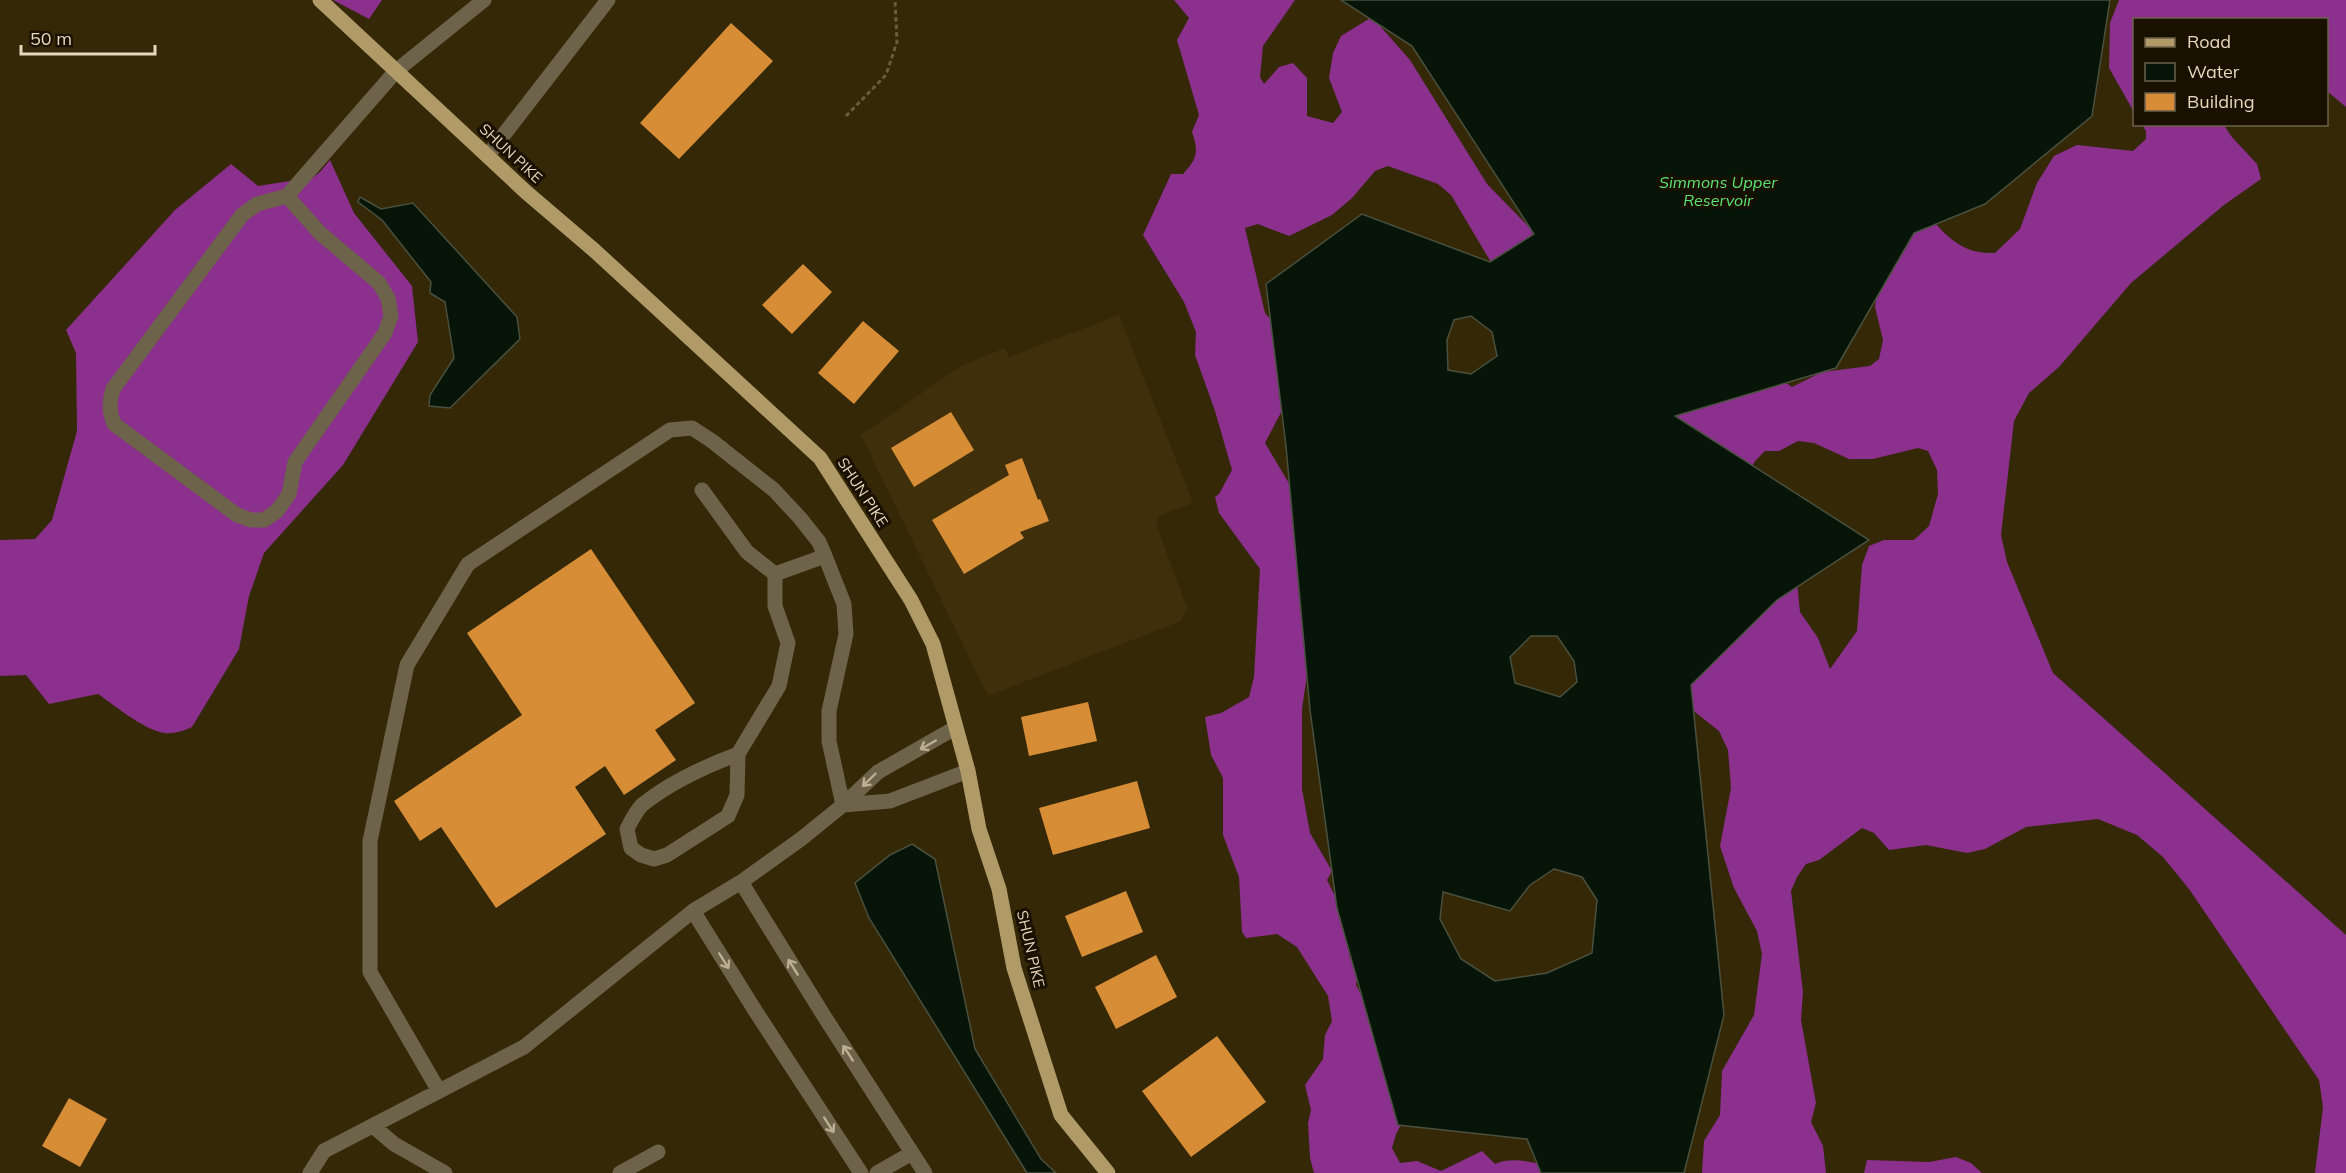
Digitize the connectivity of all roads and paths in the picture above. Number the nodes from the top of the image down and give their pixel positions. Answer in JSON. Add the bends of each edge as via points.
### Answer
{"nodes":[{"id":1,"x":320,"y":0,"type":"edge"},
{"id":2,"x":484,"y":0,"type":"edge"},
{"id":3,"x":608,"y":0,"type":"edge"},
{"id":4,"x":895,"y":0,"type":"edge"},
{"id":5,"x":396,"y":71,"type":"junction"},
{"id":6,"x":846,"y":116,"type":"dead end"},
{"id":7,"x":488,"y":155,"type":"junction"},
{"id":8,"x":287,"y":196,"type":"junction"},
{"id":9,"x":702,"y":490,"type":"dead end"},
{"id":10,"x":825,"y":556,"type":"junction"},
{"id":11,"x":775,"y":574,"type":"junction"},
{"id":12,"x":955,"y":728,"type":"junction"},
{"id":13,"x":738,"y":754,"type":"junction"},
{"id":14,"x":968,"y":771,"type":"junction"},
{"id":15,"x":843,"y":805,"type":"junction"},
{"id":16,"x":741,"y":882,"type":"junction"},
{"id":17,"x":693,"y":911,"type":"junction"},
{"id":18,"x":439,"y":1091,"type":"junction"},
{"id":19,"x":373,"y":1126,"type":"junction"},
{"id":20,"x":658,"y":1152,"type":"dead end"},
{"id":21,"x":912,"y":1153,"type":"junction"},
{"id":22,"x":310,"y":1173,"type":"edge"},
{"id":23,"x":445,"y":1173,"type":"edge"},
{"id":24,"x":620,"y":1173,"type":"edge"},
{"id":25,"x":861,"y":1173,"type":"edge"},
{"id":26,"x":877,"y":1173,"type":"edge"},
{"id":27,"x":925,"y":1173,"type":"edge"},
{"id":28,"x":1108,"y":1173,"type":"edge"}],
"edges":[{"from":1,"to":5,"type":"main road","name":"SHUN PIKE"},
{"from":2,"to":5,"type":"street"},
{"from":3,"to":7,"type":"street"},
{"from":4,"to":6,"type":"path","via":[[897,42],[886,75]]},
{"from":5,"to":7,"type":"main road","name":"SHUN PIKE"},
{"from":5,"to":8,"type":"street"},
{"from":7,"to":12,"type":"main road","name":"SHUN PIKE","via":[[820,458],[911,600],[933,644]]},
{"from":8,"to":8,"type":"street","via":[[257,204],[242,215],[113,389],[109,401],[114,424],[237,515],[251,520],[264,520],[277,511],[289,494],[295,462],[385,333],[391,315],[388,298],[379,283],[320,233]]},
{"from":9,"to":11,"type":"street","via":[[747,552]]},
{"from":10,"to":11,"type":"street"},
{"from":10,"to":15,"type":"street","via":[[844,604],[846,634],[829,711],[829,741]]},
{"from":10,"to":18,"type":"street","via":[[819,542],[774,490],[692,428],[670,430],[468,564],[407,665],[370,841],[370,972]]},
{"from":11,"to":13,"type":"street","via":[[775,606],[788,643],[779,686]]},
{"from":12,"to":14,"type":"main road","name":"SHUN PIKE"},
{"from":12,"to":15,"type":"street","one_way":true,"via":[[878,772]]},
{"from":13,"to":13,"type":"street","via":[[737,795],[728,816],[667,855],[654,859],[631,848],[627,829],[641,806],[670,787]]},
{"from":14,"to":15,"type":"street","via":[[890,801]]},
{"from":14,"to":28,"type":"main road","name":"SHUN PIKE","via":[[979,829],[999,889],[1014,968],[1061,1114]]},
{"from":15,"to":16,"type":"street"},
{"from":16,"to":17,"type":"street"},
{"from":21,"to":16,"type":"street","one_way":true},
{"from":17,"to":18,"type":"street","via":[[524,1047]]},
{"from":17,"to":25,"type":"street","one_way":true},
{"from":18,"to":19,"type":"street"},
{"from":19,"to":22,"type":"street","via":[[324,1151]]},
{"from":19,"to":23,"type":"street","via":[[394,1144]]},
{"from":20,"to":24,"type":"street"},
{"from":21,"to":26,"type":"street"},
{"from":21,"to":27,"type":"street"}]}
